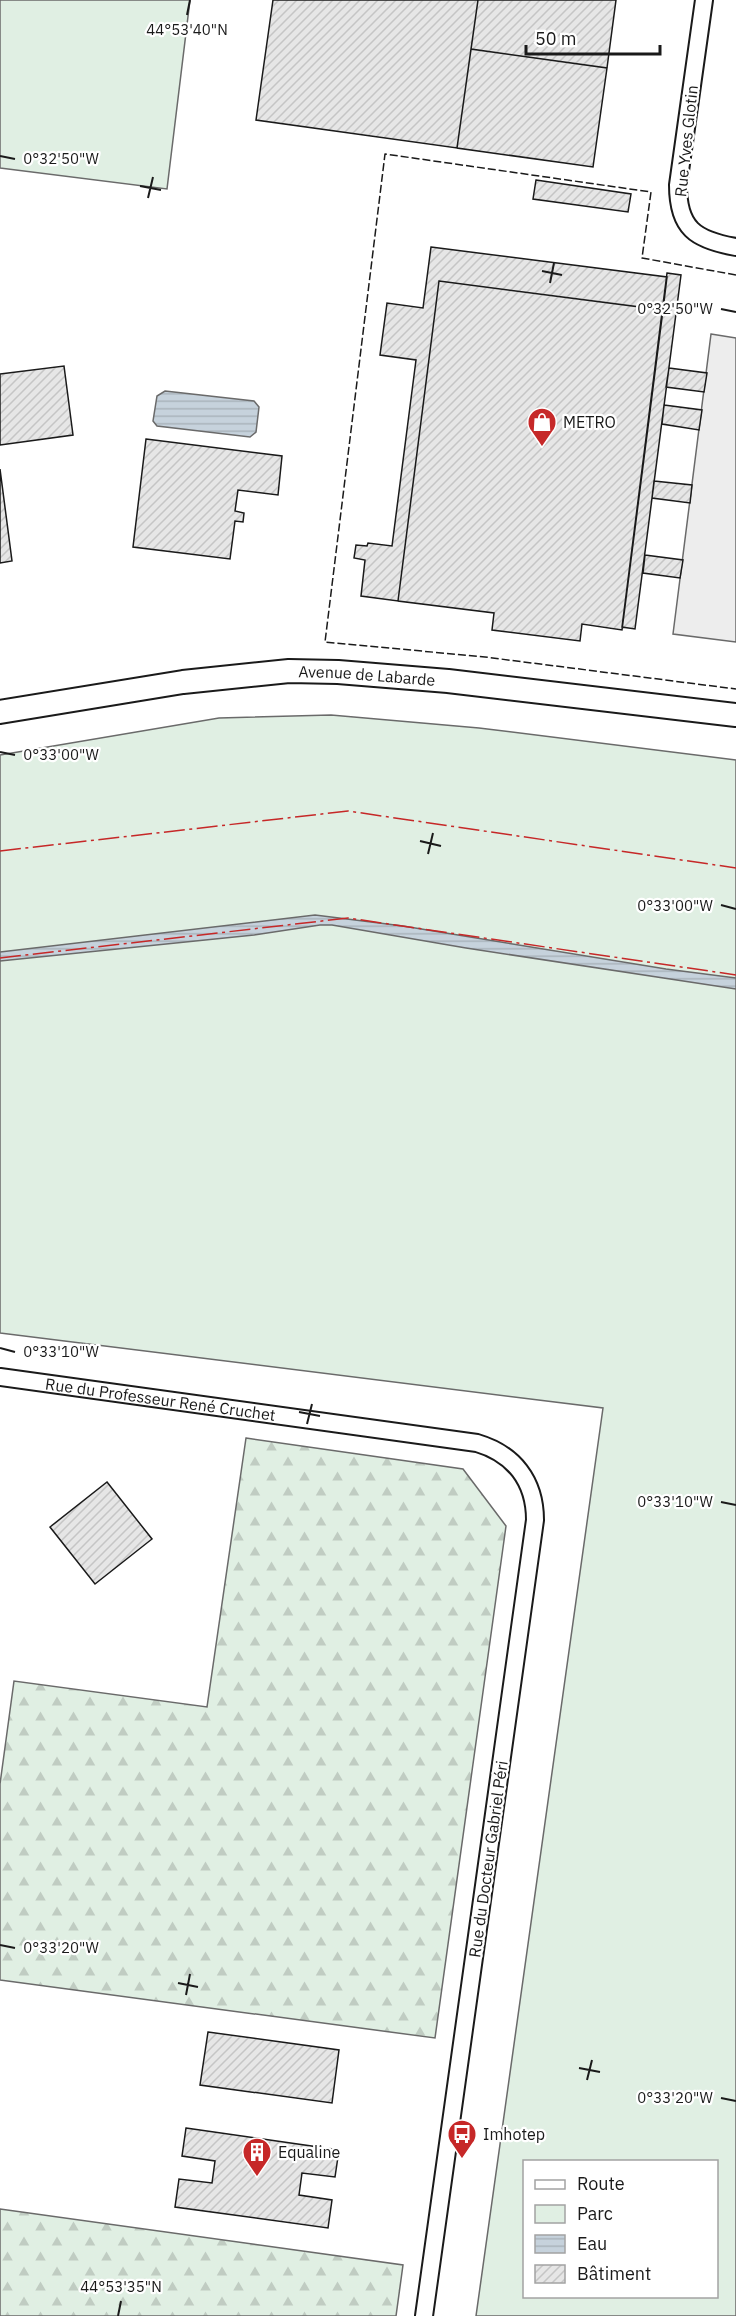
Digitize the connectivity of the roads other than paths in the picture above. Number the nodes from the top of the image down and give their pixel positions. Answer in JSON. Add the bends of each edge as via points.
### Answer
{"nodes":[{"id":1,"x":704,"y":0,"type":"edge"},
{"id":2,"x":736,"y":247,"type":"edge"},
{"id":3,"x":0,"y":712,"type":"edge"},
{"id":4,"x":736,"y":715,"type":"edge"},
{"id":5,"x":0,"y":1377,"type":"edge"},
{"id":6,"x":465,"y":1441,"type":"joint"},
{"id":7,"x":424,"y":2316,"type":"edge"}],
"edges":[{"from":1,"to":2,"type":"street","name":"Rue Yves Glotin","via":[[678,185],[679,205],[695,234],[709,242]]},
{"from":3,"to":4,"type":"main road","name":"Avenue de Labarde","via":[[183,682],[290,672],[338,672]]},
{"from":5,"to":6,"type":"street","name":"Rue du Professeur René Cruchet"},
{"from":6,"to":7,"type":"street","name":"Rue du Docteur Gabriel Péri","via":[[495,1449],[520,1469],[532,1493],[535,1520]]}]}
